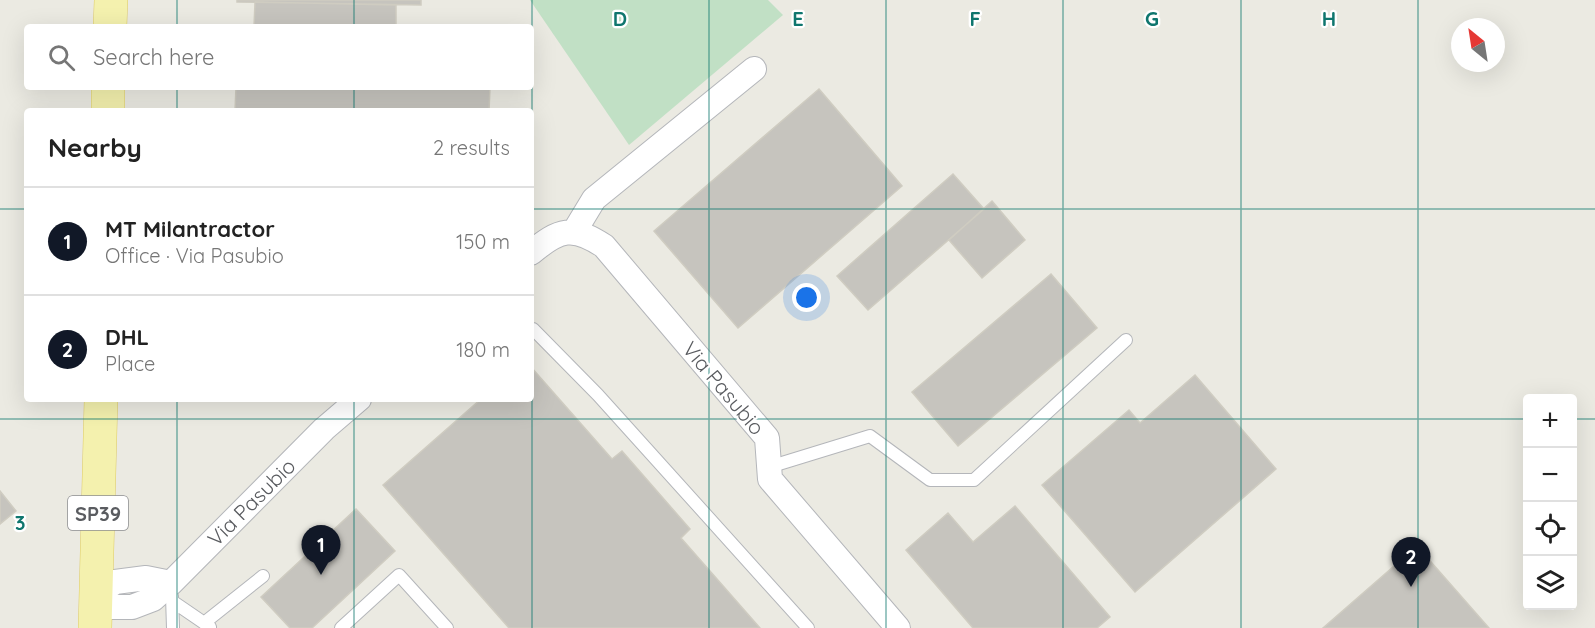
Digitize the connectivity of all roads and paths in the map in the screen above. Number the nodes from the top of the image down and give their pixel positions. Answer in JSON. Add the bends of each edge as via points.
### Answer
{"nodes":[{"id":1,"x":111,"y":0,"type":"edge"},
{"id":2,"x":110,"y":24,"type":"edge"},
{"id":3,"x":754,"y":69,"type":"dead end"},
{"id":4,"x":108,"y":90,"type":"edge"},
{"id":5,"x":108,"y":108,"type":"edge"},
{"id":6,"x":574,"y":232,"type":"junction"},
{"id":7,"x":534,"y":251,"type":"edge"},
{"id":8,"x":534,"y":330,"type":"edge"},
{"id":9,"x":1126,"y":340,"type":"dead end"},
{"id":10,"x":101,"y":402,"type":"edge"},
{"id":11,"x":356,"y":402,"type":"edge"},
{"id":12,"x":769,"y":466,"type":"junction"},
{"id":13,"x":263,"y":576,"type":"dead end"},
{"id":14,"x":172,"y":592,"type":"junction"},
{"id":15,"x":96,"y":595,"type":"junction"},
{"id":16,"x":207,"y":626,"type":"edge"},
{"id":17,"x":95,"y":628,"type":"edge"},
{"id":18,"x":173,"y":628,"type":"edge"},
{"id":19,"x":341,"y":628,"type":"edge"},
{"id":20,"x":447,"y":628,"type":"edge"},
{"id":21,"x":808,"y":628,"type":"edge"},
{"id":22,"x":898,"y":628,"type":"edge"}],
"edges":[{"from":1,"to":2,"type":"main road"},
{"from":3,"to":6,"type":"street","via":[[594,199]]},
{"from":4,"to":5,"type":"main road"},
{"from":6,"to":7,"type":"street","via":[[558,234]]},
{"from":6,"to":12,"type":"street","name":"Via Pasubio","via":[[604,246],[767,438]]},
{"from":8,"to":21,"type":"lane","via":[[598,395]]},
{"from":9,"to":12,"type":"lane","via":[[974,480],[930,480],[870,436]]},
{"from":10,"to":15,"type":"main road","number":"SP39"},
{"from":11,"to":14,"type":"street","name":"Via Pasubio","via":[[324,429]]},
{"from":12,"to":22,"type":"street","name":"Via Pasubio","via":[[770,479]]},
{"from":13,"to":16,"type":"lane"},
{"from":14,"to":15,"type":"street","via":[[146,578],[114,582]]},
{"from":14,"to":16,"type":"lane"},
{"from":14,"to":18,"type":"lane"},
{"from":15,"to":17,"type":"main road","number":"SP39"},
{"from":19,"to":20,"type":"lane","via":[[399,576]]}]}
